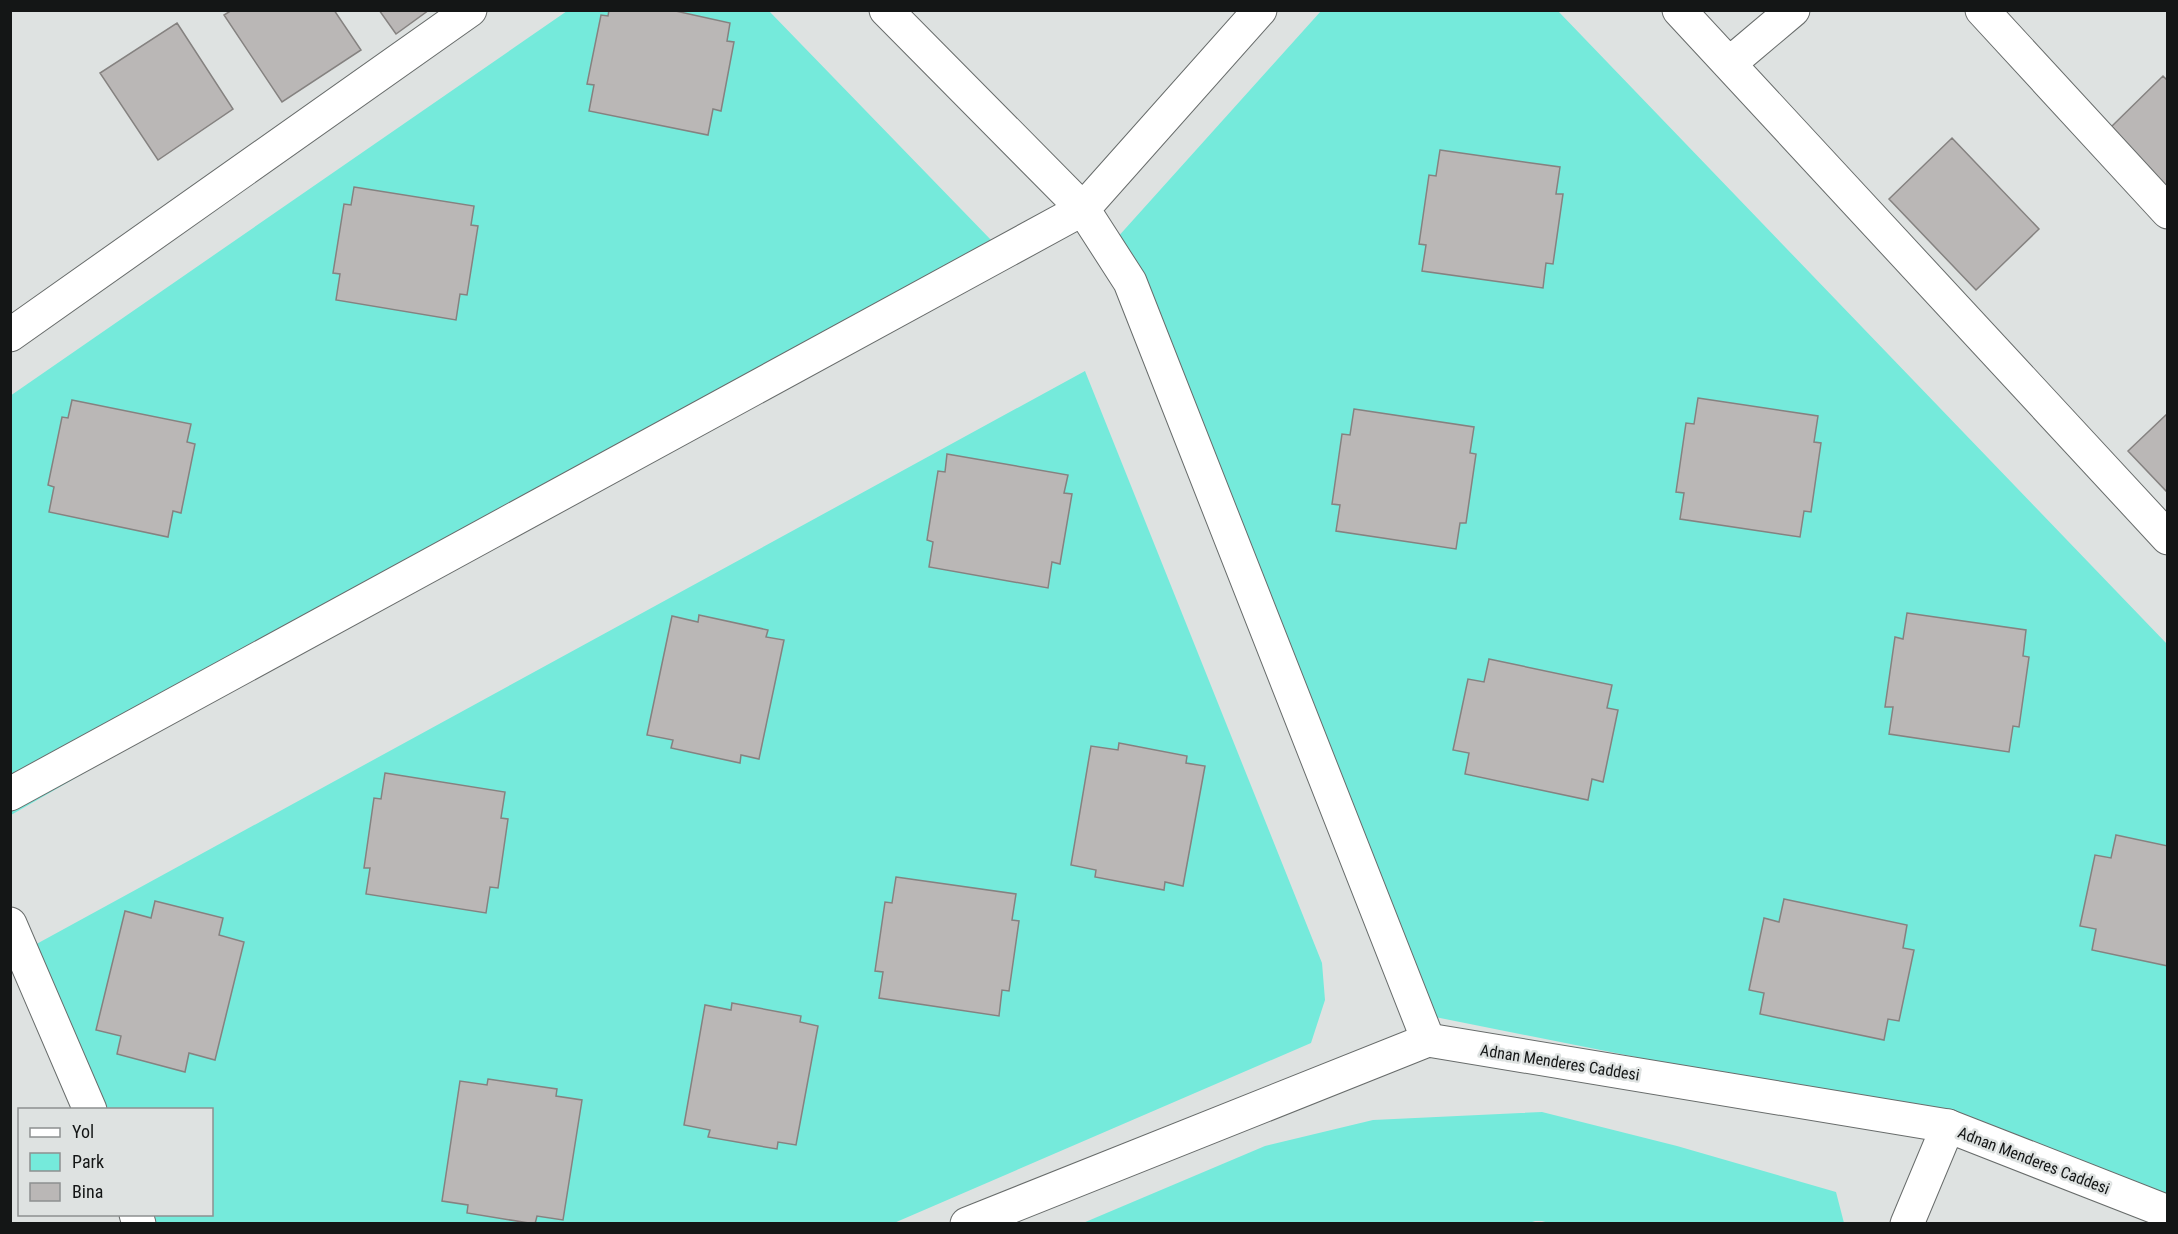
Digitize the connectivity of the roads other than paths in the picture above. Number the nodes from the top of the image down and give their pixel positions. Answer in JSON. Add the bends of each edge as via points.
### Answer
{"nodes":[{"id":1,"x":470,"y":10,"type":"edge"},
{"id":2,"x":886,"y":10,"type":"edge"},
{"id":3,"x":1260,"y":10,"type":"edge"},
{"id":4,"x":1679,"y":10,"type":"edge"},
{"id":5,"x":1793,"y":10,"type":"edge"},
{"id":6,"x":1982,"y":10,"type":"edge"},
{"id":7,"x":1729,"y":64,"type":"junction"},
{"id":8,"x":1083,"y":209,"type":"junction"},
{"id":9,"x":2168,"y":212,"type":"edge"},
{"id":10,"x":10,"y":335,"type":"edge"},
{"id":11,"x":2168,"y":538,"type":"edge"},
{"id":12,"x":10,"y":794,"type":"edge"},
{"id":13,"x":10,"y":924,"type":"edge"},
{"id":14,"x":1428,"y":1041,"type":"junction"},
{"id":15,"x":89,"y":1108,"type":"edge"},
{"id":16,"x":1948,"y":1126,"type":"junction"},
{"id":17,"x":2168,"y":1212,"type":"edge"},
{"id":18,"x":967,"y":1224,"type":"edge"},
{"id":19,"x":1907,"y":1224,"type":"edge"}],
"edges":[{"from":1,"to":10,"type":"street"},
{"from":2,"to":8,"type":"street"},
{"from":3,"to":8,"type":"street"},
{"from":4,"to":7,"type":"street"},
{"from":5,"to":7,"type":"street"},
{"from":6,"to":9,"type":"street"},
{"from":7,"to":11,"type":"street"},
{"from":8,"to":12,"type":"street"},
{"from":8,"to":14,"type":"street","via":[[1130,282]]},
{"from":13,"to":15,"type":"street"},
{"from":14,"to":16,"type":"street","name":"Adnan Menderes Caddesi"},
{"from":14,"to":18,"type":"street"},
{"from":16,"to":17,"type":"street","name":"Adnan Menderes Caddesi"},
{"from":16,"to":19,"type":"street"}]}
